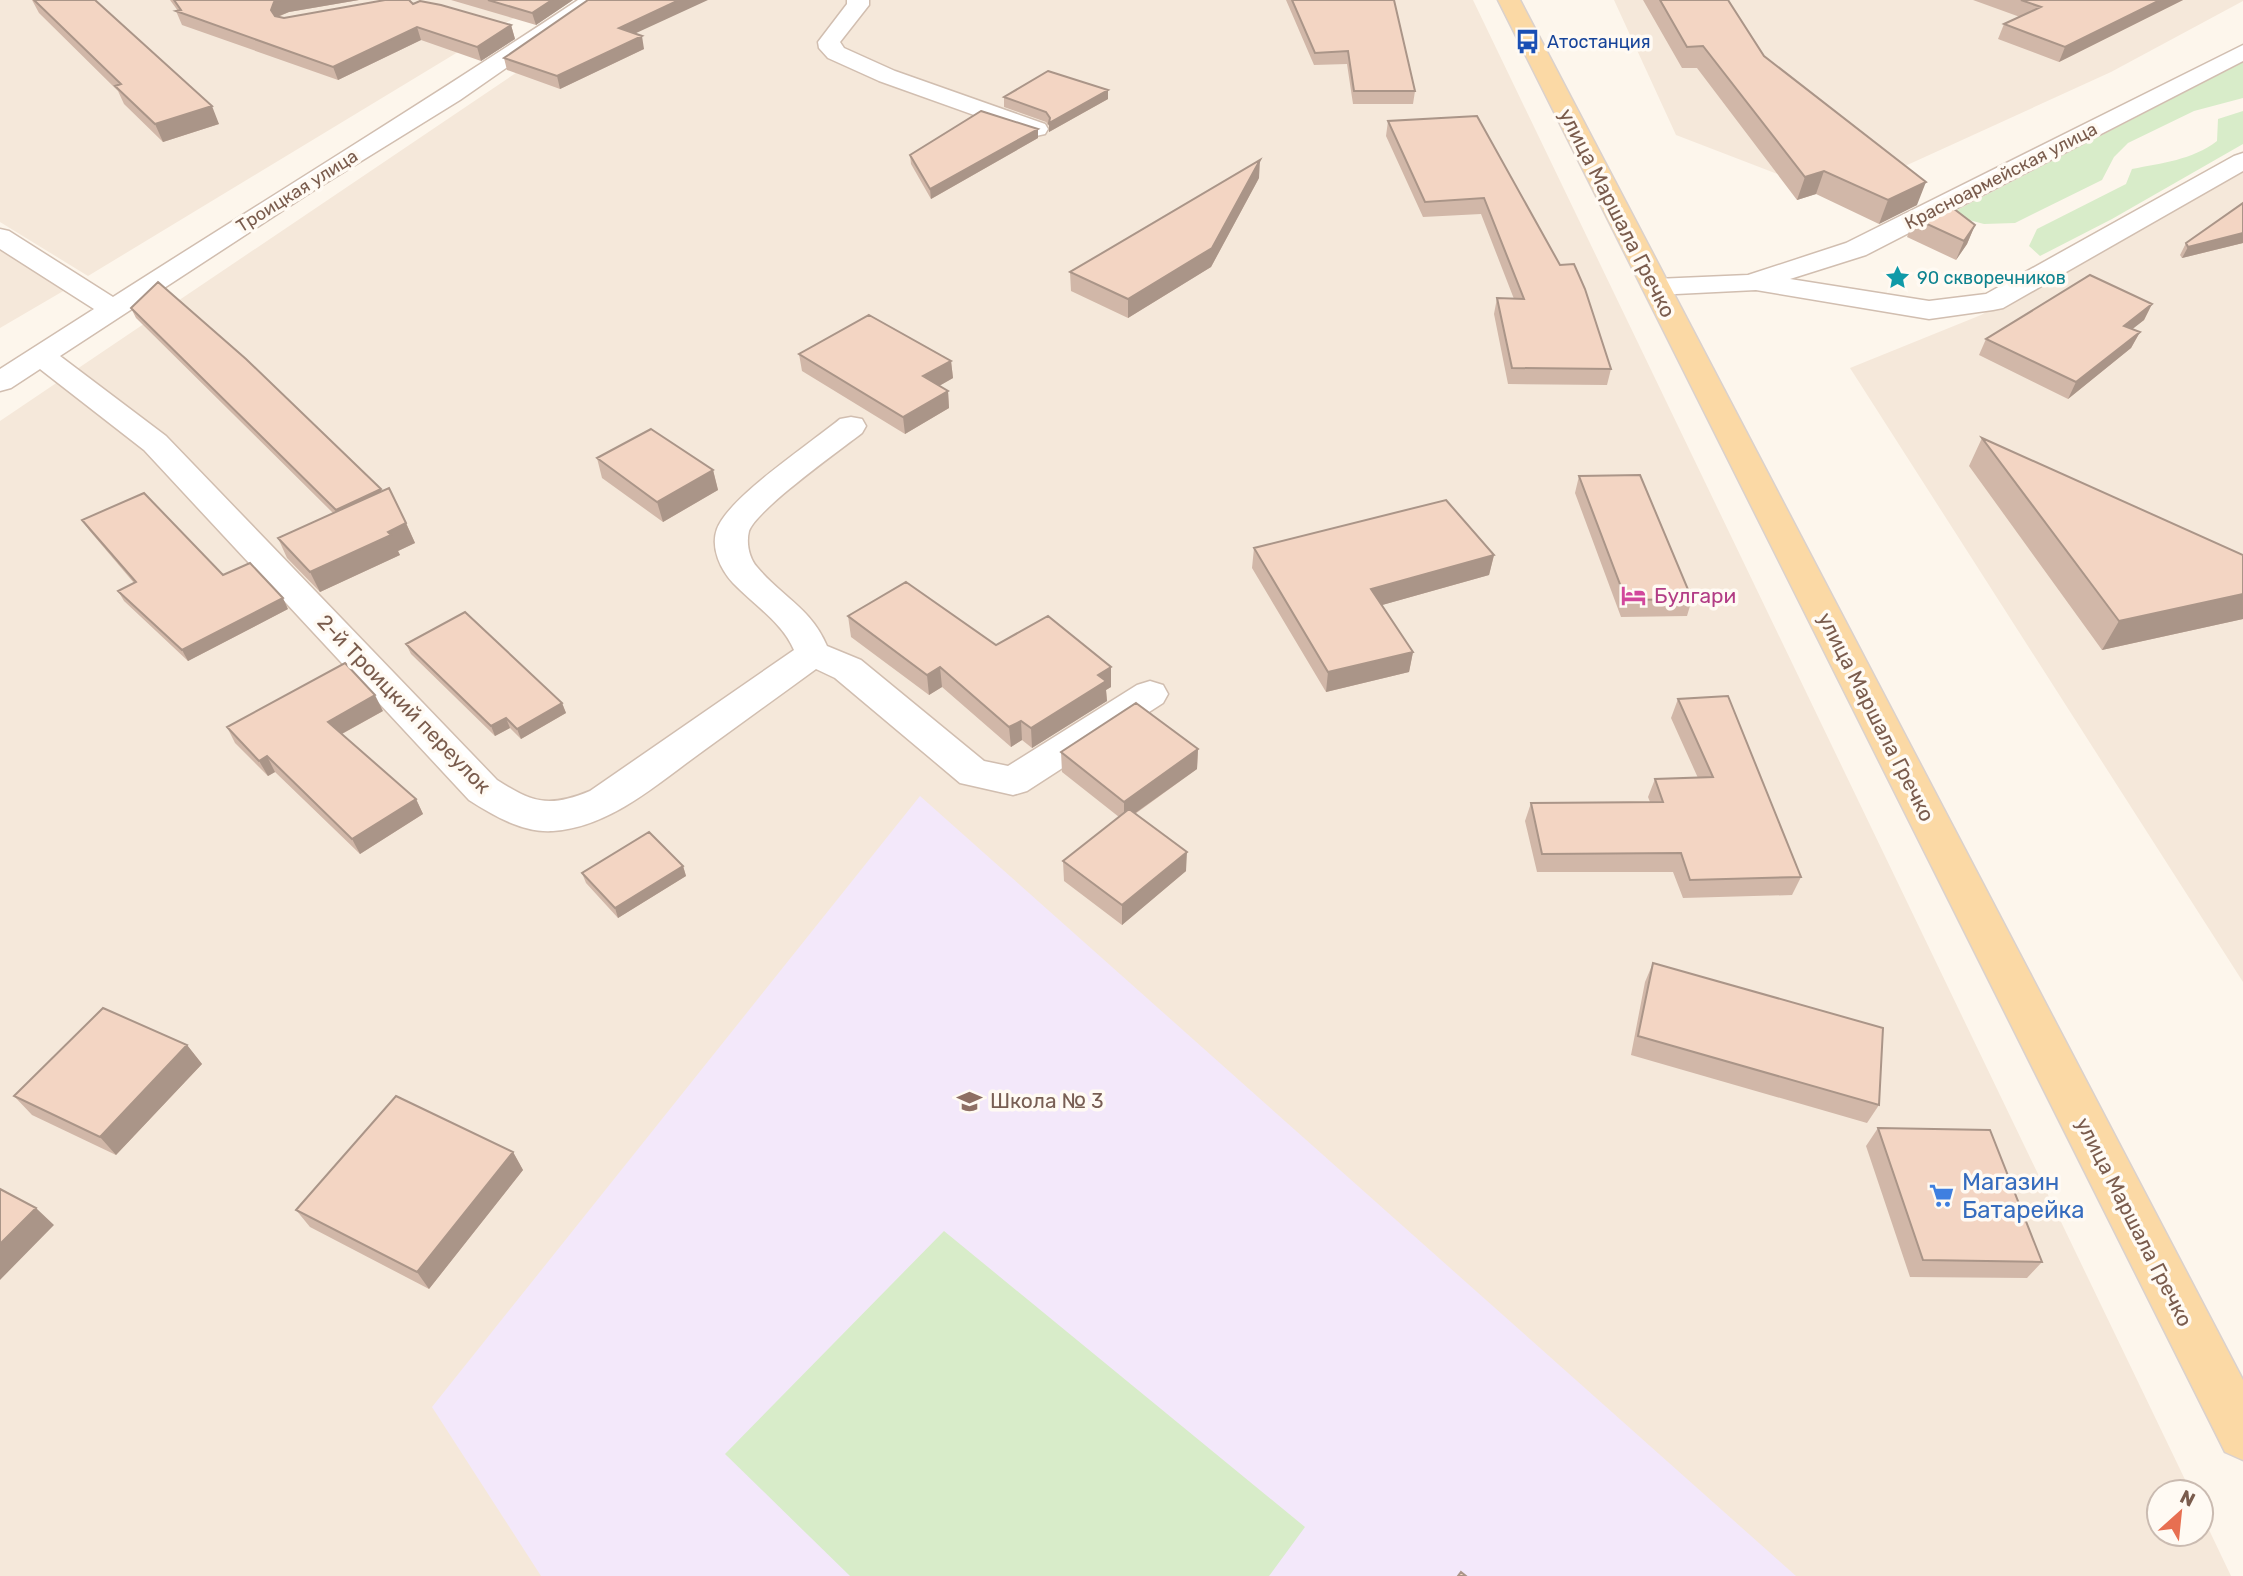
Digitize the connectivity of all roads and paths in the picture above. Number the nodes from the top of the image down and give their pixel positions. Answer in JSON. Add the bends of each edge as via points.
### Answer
{"nodes":[{"id":1,"x":593,"y":0,"type":"edge"},
{"id":2,"x":858,"y":0,"type":"edge"},
{"id":3,"x":1508,"y":0,"type":"edge"},
{"id":4,"x":508,"y":27,"type":"edge"},
{"id":5,"x":538,"y":37,"type":"junction"},
{"id":6,"x":2243,"y":51,"type":"edge"},
{"id":7,"x":1036,"y":129,"type":"edge"},
{"id":8,"x":2243,"y":161,"type":"edge"},
{"id":9,"x":0,"y":237,"type":"edge"},
{"id":10,"x":1751,"y":282,"type":"junction"},
{"id":11,"x":1656,"y":287,"type":"junction"},
{"id":12,"x":113,"y":309,"type":"junction"},
{"id":13,"x":41,"y":356,"type":"junction"},
{"id":14,"x":0,"y":382,"type":"edge"},
{"id":15,"x":851,"y":426,"type":"dead end"},
{"id":16,"x":813,"y":653,"type":"junction"},
{"id":17,"x":1150,"y":694,"type":"dead end"},
{"id":18,"x":2243,"y":1434,"type":"edge"}],
"edges":[{"from":1,"to":5,"type":"street","name":"Троицкая улица"},
{"from":2,"to":7,"type":"street","via":[[829,43],[836,53]]},
{"from":3,"to":11,"type":"main road","name":"улица Маршала Гречко"},
{"from":4,"to":5,"type":"street"},
{"from":5,"to":12,"type":"street","name":"Троицкая улица"},
{"from":6,"to":10,"type":"street","name":"Красноармейская улица","via":[[1856,249]]},
{"from":8,"to":10,"type":"street","name":"Красноармейская улица","via":[[1993,302],[1929,310]]},
{"from":9,"to":12,"type":"street"},
{"from":10,"to":11,"type":"street","name":"Красноармейская улица"},
{"from":11,"to":18,"type":"main road","name":"улица Маршала Гречко"},
{"from":12,"to":13,"type":"street","name":"Троицкая улица"},
{"from":13,"to":14,"type":"street","name":"Троицкая улица"},
{"from":13,"to":16,"type":"street","name":"2-й Троицкий переулок","via":[[155,443],[482,790],[511,809],[541,818],[574,814],[604,801]]},
{"from":15,"to":16,"type":"street","via":[[751,506],[733,530],[732,553],[743,573],[803,630]]},
{"from":16,"to":17,"type":"street","via":[[848,669],[973,773],[1013,781]]}]}
